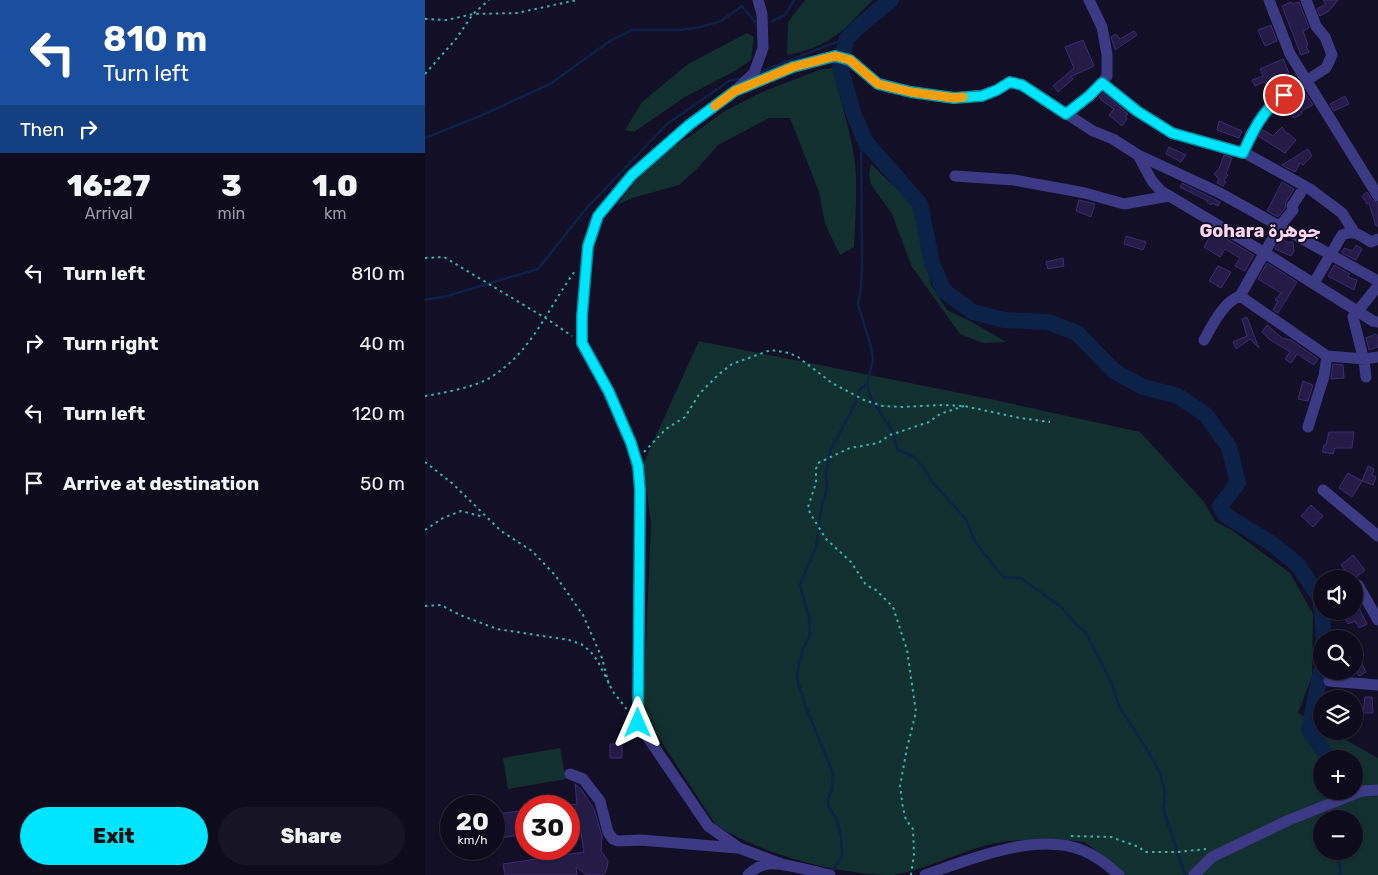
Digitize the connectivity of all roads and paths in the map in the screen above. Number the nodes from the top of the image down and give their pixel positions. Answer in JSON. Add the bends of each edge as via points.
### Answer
{"nodes":[{"id":1,"x":489,"y":0,"type":"edge"},
{"id":2,"x":577,"y":0,"type":"edge"},
{"id":3,"x":758,"y":0,"type":"edge"},
{"id":4,"x":1089,"y":0,"type":"edge"},
{"id":5,"x":1269,"y":0,"type":"edge"},
{"id":6,"x":1306,"y":0,"type":"edge"},
{"id":7,"x":473,"y":14,"type":"junction"},
{"id":8,"x":425,"y":19,"type":"edge"},
{"id":9,"x":425,"y":74,"type":"edge"},
{"id":10,"x":1307,"y":80,"type":"junction"},
{"id":11,"x":1102,"y":83,"type":"junction"},
{"id":12,"x":735,"y":91,"type":"junction"},
{"id":13,"x":1066,"y":114,"type":"junction"},
{"id":14,"x":1243,"y":153,"type":"junction"},
{"id":15,"x":1138,"y":155,"type":"junction"},
{"id":16,"x":955,"y":176,"type":"dead end"},
{"id":17,"x":1373,"y":178,"type":"edge"},
{"id":18,"x":1305,"y":186,"type":"junction"},
{"id":19,"x":1169,"y":196,"type":"junction"},
{"id":20,"x":1378,"y":196,"type":"edge"},
{"id":21,"x":1279,"y":227,"type":"junction"},
{"id":22,"x":1354,"y":232,"type":"junction"},
{"id":23,"x":1378,"y":240,"type":"edge"},
{"id":24,"x":1265,"y":253,"type":"junction"},
{"id":25,"x":1331,"y":255,"type":"junction"},
{"id":26,"x":425,"y":258,"type":"edge"},
{"id":27,"x":580,"y":264,"type":"dead end"},
{"id":28,"x":1378,"y":281,"type":"edge"},
{"id":29,"x":1314,"y":283,"type":"junction"},
{"id":30,"x":1378,"y":286,"type":"edge"},
{"id":31,"x":1240,"y":296,"type":"junction"},
{"id":32,"x":1358,"y":310,"type":"junction"},
{"id":33,"x":545,"y":318,"type":"junction"},
{"id":34,"x":1378,"y":322,"type":"edge"},
{"id":35,"x":1204,"y":340,"type":"dead end"},
{"id":36,"x":582,"y":343,"type":"junction"},
{"id":37,"x":1327,"y":356,"type":"junction"},
{"id":38,"x":1378,"y":357,"type":"edge"},
{"id":39,"x":1362,"y":358,"type":"junction"},
{"id":40,"x":1366,"y":377,"type":"dead end"},
{"id":41,"x":425,"y":396,"type":"edge"},
{"id":42,"x":964,"y":406,"type":"junction"},
{"id":43,"x":1050,"y":422,"type":"dead end"},
{"id":44,"x":1308,"y":427,"type":"dead end"},
{"id":45,"x":425,"y":462,"type":"edge"},
{"id":46,"x":638,"y":466,"type":"junction"},
{"id":47,"x":1323,"y":490,"type":"dead end"},
{"id":48,"x":486,"y":518,"type":"junction"},
{"id":49,"x":425,"y":530,"type":"edge"},
{"id":50,"x":1378,"y":536,"type":"edge"},
{"id":51,"x":1363,"y":592,"type":"edge"},
{"id":52,"x":425,"y":606,"type":"edge"},
{"id":53,"x":1376,"y":613,"type":"edge"},
{"id":54,"x":1329,"y":681,"type":"dead end"},
{"id":55,"x":609,"y":685,"type":"junction"},
{"id":56,"x":1378,"y":686,"type":"edge"},
{"id":57,"x":638,"y":723,"type":"junction"},
{"id":58,"x":570,"y":774,"type":"dead end"},
{"id":59,"x":1378,"y":790,"type":"edge"},
{"id":60,"x":1065,"y":836,"type":"dead end"},
{"id":61,"x":739,"y":848,"type":"junction"},
{"id":62,"x":1229,"y":849,"type":"junction"},
{"id":63,"x":783,"y":865,"type":"junction"},
{"id":64,"x":747,"y":875,"type":"edge"},
{"id":65,"x":831,"y":875,"type":"edge"},
{"id":66,"x":911,"y":875,"type":"edge"},
{"id":67,"x":925,"y":875,"type":"edge"},
{"id":68,"x":1119,"y":875,"type":"edge"},
{"id":69,"x":1194,"y":875,"type":"edge"}],
"edges":[{"from":1,"to":7,"type":"path"},
{"from":2,"to":7,"type":"path","via":[[517,13]]},
{"from":3,"to":12,"type":"street","via":[[762,14],[763,48],[754,73]]},
{"from":4,"to":11,"type":"street","via":[[1102,27],[1107,54],[1107,76]]},
{"from":5,"to":10,"type":"street","via":[[1290,54]]},
{"from":6,"to":10,"type":"street","via":[[1333,55],[1327,68]]},
{"from":7,"to":8,"type":"path","via":[[447,20]]},
{"from":7,"to":9,"type":"path"},
{"from":10,"to":14,"type":"street","via":[[1272,103],[1252,132]]},
{"from":10,"to":17,"type":"street"},
{"from":11,"to":13,"type":"street"},
{"from":11,"to":14,"type":"street","via":[[1172,133]]},
{"from":12,"to":13,"type":"street","via":[[793,67],[835,56],[850,60],[878,84],[911,92],[954,98],[982,96],[1010,82],[1022,85]]},
{"from":12,"to":36,"type":"street","via":[[689,125],[632,175],[598,216],[588,246]]},
{"from":13,"to":15,"type":"street"},
{"from":14,"to":18,"type":"street"},
{"from":15,"to":19,"type":"street","via":[[1152,181]]},
{"from":15,"to":21,"type":"street","via":[[1218,192]]},
{"from":16,"to":19,"type":"street","via":[[1014,180],[1124,204]]},
{"from":17,"to":20,"type":"street"},
{"from":18,"to":21,"type":"street","via":[[1292,206],[1293,210]]},
{"from":18,"to":22,"type":"street","via":[[1342,213]]},
{"from":19,"to":24,"type":"street"},
{"from":21,"to":24,"type":"street"},
{"from":21,"to":25,"type":"street"},
{"from":22,"to":23,"type":"street","via":[[1371,242]]},
{"from":22,"to":25,"type":"street","via":[[1342,235]]},
{"from":24,"to":29,"type":"street"},
{"from":24,"to":31,"type":"street"},
{"from":25,"to":28,"type":"street"},
{"from":25,"to":29,"type":"street"},
{"from":26,"to":33,"type":"path","via":[[444,257]]},
{"from":27,"to":33,"type":"path"},
{"from":29,"to":32,"type":"street"},
{"from":30,"to":32,"type":"street"},
{"from":31,"to":35,"type":"street","via":[[1219,313]]},
{"from":31,"to":37,"type":"street"},
{"from":32,"to":34,"type":"street"},
{"from":32,"to":39,"type":"street","via":[[1353,318]]},
{"from":33,"to":36,"type":"path"},
{"from":33,"to":41,"type":"path","via":[[519,356],[490,378]]},
{"from":36,"to":46,"type":"street","via":[[609,392]]},
{"from":37,"to":39,"type":"street"},
{"from":37,"to":44,"type":"street"},
{"from":38,"to":39,"type":"street"},
{"from":39,"to":40,"type":"street"},
{"from":42,"to":43,"type":"path"},
{"from":42,"to":46,"type":"path","via":[[883,406],[832,383],[798,357],[771,350],[731,364],[719,374],[700,393],[685,417],[666,429],[645,452]]},
{"from":42,"to":66,"type":"path","via":[[878,442],[849,448],[818,463],[808,507],[827,539],[851,562],[866,584],[893,607],[907,650],[916,712],[900,786],[903,808],[913,829]]},
{"from":45,"to":48,"type":"path","via":[[453,484]]},
{"from":46,"to":57,"type":"street"},
{"from":47,"to":50,"type":"street"},
{"from":48,"to":49,"type":"path","via":[[461,511]]},
{"from":48,"to":55,"type":"path","via":[[533,551],[555,575],[583,615],[602,658]]},
{"from":51,"to":53,"type":"street"},
{"from":52,"to":55,"type":"path","via":[[441,605],[497,629],[581,644],[597,660]]},
{"from":54,"to":56,"type":"street"},
{"from":55,"to":57,"type":"path"},
{"from":57,"to":61,"type":"street","via":[[708,826]]},
{"from":58,"to":61,"type":"street","via":[[583,779],[600,801],[613,839]]},
{"from":59,"to":62,"type":"street","via":[[1362,791],[1321,806]]},
{"from":60,"to":62,"type":"path","via":[[1111,837],[1139,846],[1145,852]]},
{"from":61,"to":63,"type":"street"},
{"from":62,"to":69,"type":"street","via":[[1212,857]]},
{"from":63,"to":64,"type":"street","via":[[768,864]]},
{"from":63,"to":65,"type":"street"},
{"from":67,"to":68,"type":"street","via":[[1010,848],[1053,844],[1084,851]]}]}
